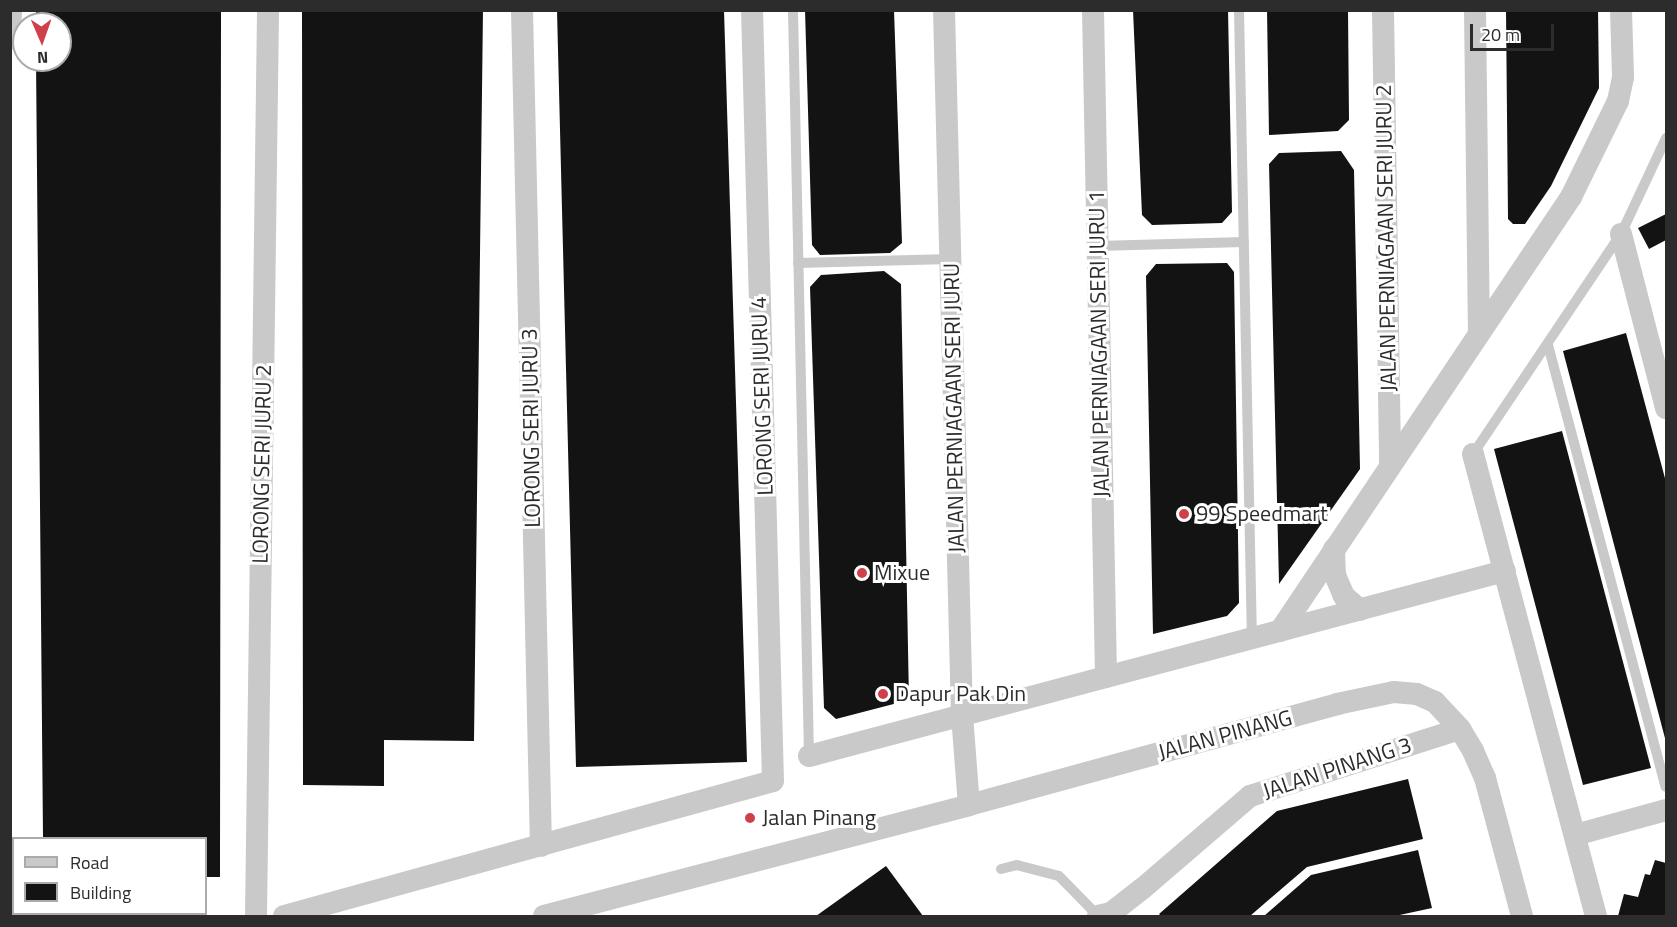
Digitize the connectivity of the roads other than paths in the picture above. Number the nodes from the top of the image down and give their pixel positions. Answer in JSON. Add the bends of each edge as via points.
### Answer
{"nodes":[{"id":1,"x":11,"y":10,"type":"edge"},
{"id":2,"x":268,"y":10,"type":"edge"},
{"id":3,"x":522,"y":10,"type":"edge"},
{"id":4,"x":752,"y":10,"type":"edge"},
{"id":5,"x":794,"y":10,"type":"edge"},
{"id":6,"x":944,"y":10,"type":"edge"},
{"id":7,"x":1092,"y":10,"type":"edge"},
{"id":8,"x":1239,"y":10,"type":"edge"},
{"id":9,"x":1383,"y":10,"type":"edge"},
{"id":10,"x":1476,"y":10,"type":"edge"},
{"id":11,"x":1621,"y":10,"type":"edge"},
{"id":12,"x":10,"y":39,"type":"edge"},
{"id":13,"x":1666,"y":138,"type":"edge"},
{"id":14,"x":1621,"y":234,"type":"junction"},
{"id":15,"x":1244,"y":242,"type":"junction"},
{"id":16,"x":1097,"y":246,"type":"junction"},
{"id":17,"x":950,"y":259,"type":"junction"},
{"id":18,"x":798,"y":263,"type":"junction"},
{"id":19,"x":1479,"y":332,"type":"junction"},
{"id":20,"x":1548,"y":345,"type":"junction"},
{"id":21,"x":1666,"y":408,"type":"edge"},
{"id":22,"x":1473,"y":454,"type":"joint"},
{"id":23,"x":1389,"y":466,"type":"junction"},
{"id":24,"x":1334,"y":549,"type":"junction"},
{"id":25,"x":1504,"y":572,"type":"junction"},
{"id":26,"x":1360,"y":610,"type":"junction"},
{"id":27,"x":1280,"y":631,"type":"junction"},
{"id":28,"x":1252,"y":639,"type":"junction"},
{"id":29,"x":1106,"y":677,"type":"junction"},
{"id":30,"x":962,"y":715,"type":"junction"},
{"id":31,"x":1460,"y":729,"type":"junction"},
{"id":32,"x":809,"y":756,"type":"joint"},
{"id":33,"x":1666,"y":787,"type":"edge"},
{"id":34,"x":969,"y":805,"type":"junction"},
{"id":35,"x":1666,"y":810,"type":"edge"},
{"id":36,"x":1575,"y":835,"type":"junction"},
{"id":37,"x":541,"y":846,"type":"junction"},
{"id":38,"x":1000,"y":869,"type":"dead end"},
{"id":39,"x":256,"y":916,"type":"edge"},
{"id":40,"x":284,"y":916,"type":"edge"},
{"id":41,"x":544,"y":916,"type":"edge"},
{"id":42,"x":1106,"y":916,"type":"edge"},
{"id":43,"x":1522,"y":916,"type":"edge"},
{"id":44,"x":1596,"y":916,"type":"edge"}],
"edges":[{"from":1,"to":12,"type":"street"},
{"from":2,"to":39,"type":"street","name":"LORONG SERI JURU 2"},
{"from":3,"to":37,"type":"street","name":"LORONG SERI JURU 3"},
{"from":4,"to":37,"type":"street","name":"LORONG SERI JURU 4","via":[[773,782]]},
{"from":5,"to":18,"type":"lane"},
{"from":6,"to":17,"type":"street","name":"JALAN PERNIAGAAN SERI JURU"},
{"from":7,"to":16,"type":"street","name":"JALAN PERNIAGAAN SERI JURU 1"},
{"from":8,"to":15,"type":"lane"},
{"from":9,"to":23,"type":"street","name":"JALAN PERNIAGAAN SERI JURU 2"},
{"from":10,"to":19,"type":"street"},
{"from":11,"to":19,"type":"street","via":[[1623,77],[1618,101],[1571,197]]},
{"from":13,"to":14,"type":"lane"},
{"from":14,"to":20,"type":"lane"},
{"from":14,"to":21,"type":"street"},
{"from":15,"to":16,"type":"lane"},
{"from":15,"to":28,"type":"lane"},
{"from":16,"to":29,"type":"street","name":"JALAN PERNIAGAAN SERI JURU 1"},
{"from":17,"to":18,"type":"lane"},
{"from":17,"to":30,"type":"street","name":"JALAN PERNIAGAAN SERI JURU"},
{"from":18,"to":32,"type":"lane"},
{"from":19,"to":23,"type":"street"},
{"from":20,"to":22,"type":"lane"},
{"from":20,"to":33,"type":"lane"},
{"from":22,"to":25,"type":"street"},
{"from":23,"to":24,"type":"street"},
{"from":24,"to":26,"type":"street","via":[[1335,574],[1344,596]]},
{"from":24,"to":27,"type":"street"},
{"from":25,"to":26,"type":"street"},
{"from":25,"to":36,"type":"street"},
{"from":26,"to":27,"type":"street"},
{"from":27,"to":28,"type":"street"},
{"from":28,"to":29,"type":"street"},
{"from":29,"to":30,"type":"street"},
{"from":30,"to":32,"type":"street"},
{"from":30,"to":34,"type":"street","name":"JALAN PERNIAGAAN SERI JURU"},
{"from":31,"to":34,"type":"street","name":"JALAN PINANG","via":[[1435,702],[1417,694],[1394,692],[1337,704]]},
{"from":31,"to":42,"type":"street","name":"JALAN PINANG 3","via":[[1250,796]]},
{"from":31,"to":43,"type":"street","name":"JALAN PINANG","via":[[1485,778]]},
{"from":34,"to":41,"type":"street","name":"JALAN PINANG"},
{"from":35,"to":36,"type":"street"},
{"from":36,"to":44,"type":"street"},
{"from":37,"to":40,"type":"street"},
{"from":38,"to":42,"type":"lane","via":[[1017,866],[1059,876]]}]}
